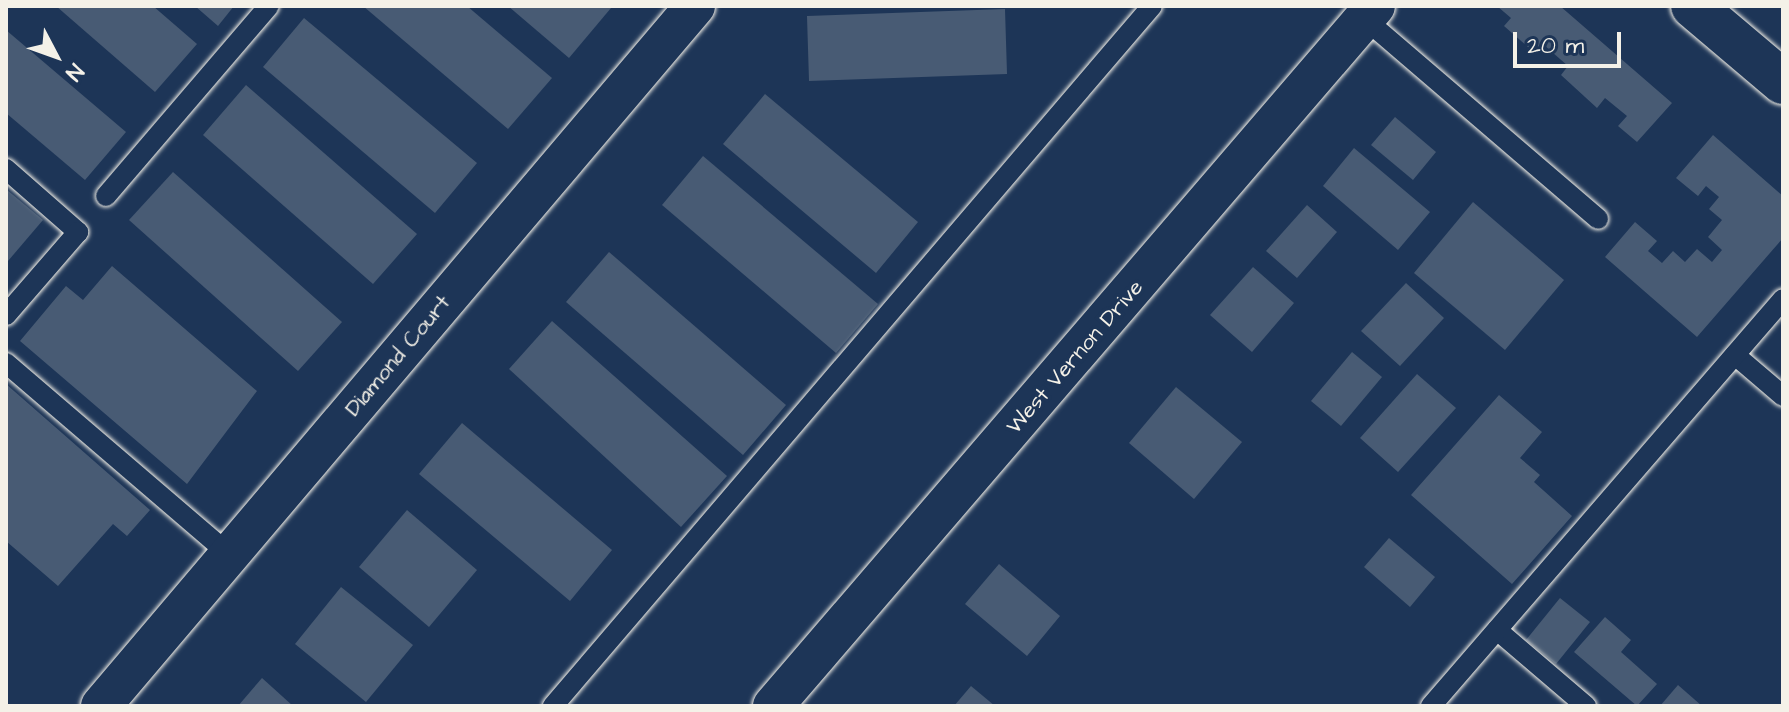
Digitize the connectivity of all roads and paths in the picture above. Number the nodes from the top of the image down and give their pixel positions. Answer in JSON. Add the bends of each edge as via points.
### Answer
{"nodes":[{"id":1,"x":269,"y":6,"type":"edge"},
{"id":2,"x":695,"y":6,"type":"edge"},
{"id":3,"x":1152,"y":6,"type":"edge"},
{"id":4,"x":1693,"y":6,"type":"edge"},
{"id":5,"x":1370,"y":12,"type":"edge"},
{"id":6,"x":1783,"y":82,"type":"edge"},
{"id":7,"x":6,"y":169,"type":"edge"},
{"id":8,"x":106,"y":196,"type":"dead end"},
{"id":9,"x":1598,"y":219,"type":"dead end"},
{"id":10,"x":1783,"y":299,"type":"edge"},
{"id":11,"x":6,"y":315,"type":"edge"},
{"id":12,"x":1735,"y":355,"type":"junction"},
{"id":13,"x":6,"y":363,"type":"edge"},
{"id":14,"x":1783,"y":396,"type":"edge"},
{"id":15,"x":229,"y":554,"type":"junction"},
{"id":16,"x":1497,"y":630,"type":"junction"},
{"id":17,"x":101,"y":706,"type":"edge"},
{"id":18,"x":553,"y":706,"type":"edge"},
{"id":19,"x":773,"y":706,"type":"edge"},
{"id":20,"x":1431,"y":706,"type":"edge"},
{"id":21,"x":1586,"y":706,"type":"edge"}],
"edges":[{"from":1,"to":8,"type":"lane"},
{"from":2,"to":15,"type":"street","name":"Diamond Court"},
{"from":3,"to":18,"type":"lane"},
{"from":4,"to":6,"type":"main road"},
{"from":5,"to":9,"type":"lane"},
{"from":5,"to":19,"type":"street","name":"West Vernon Drive"},
{"from":7,"to":11,"type":"lane","via":[[78,232]]},
{"from":10,"to":12,"type":"lane"},
{"from":12,"to":14,"type":"lane"},
{"from":12,"to":16,"type":"lane"},
{"from":13,"to":15,"type":"lane"},
{"from":15,"to":17,"type":"street","name":"Diamond Court"},
{"from":16,"to":20,"type":"lane"},
{"from":16,"to":21,"type":"lane"}]}
